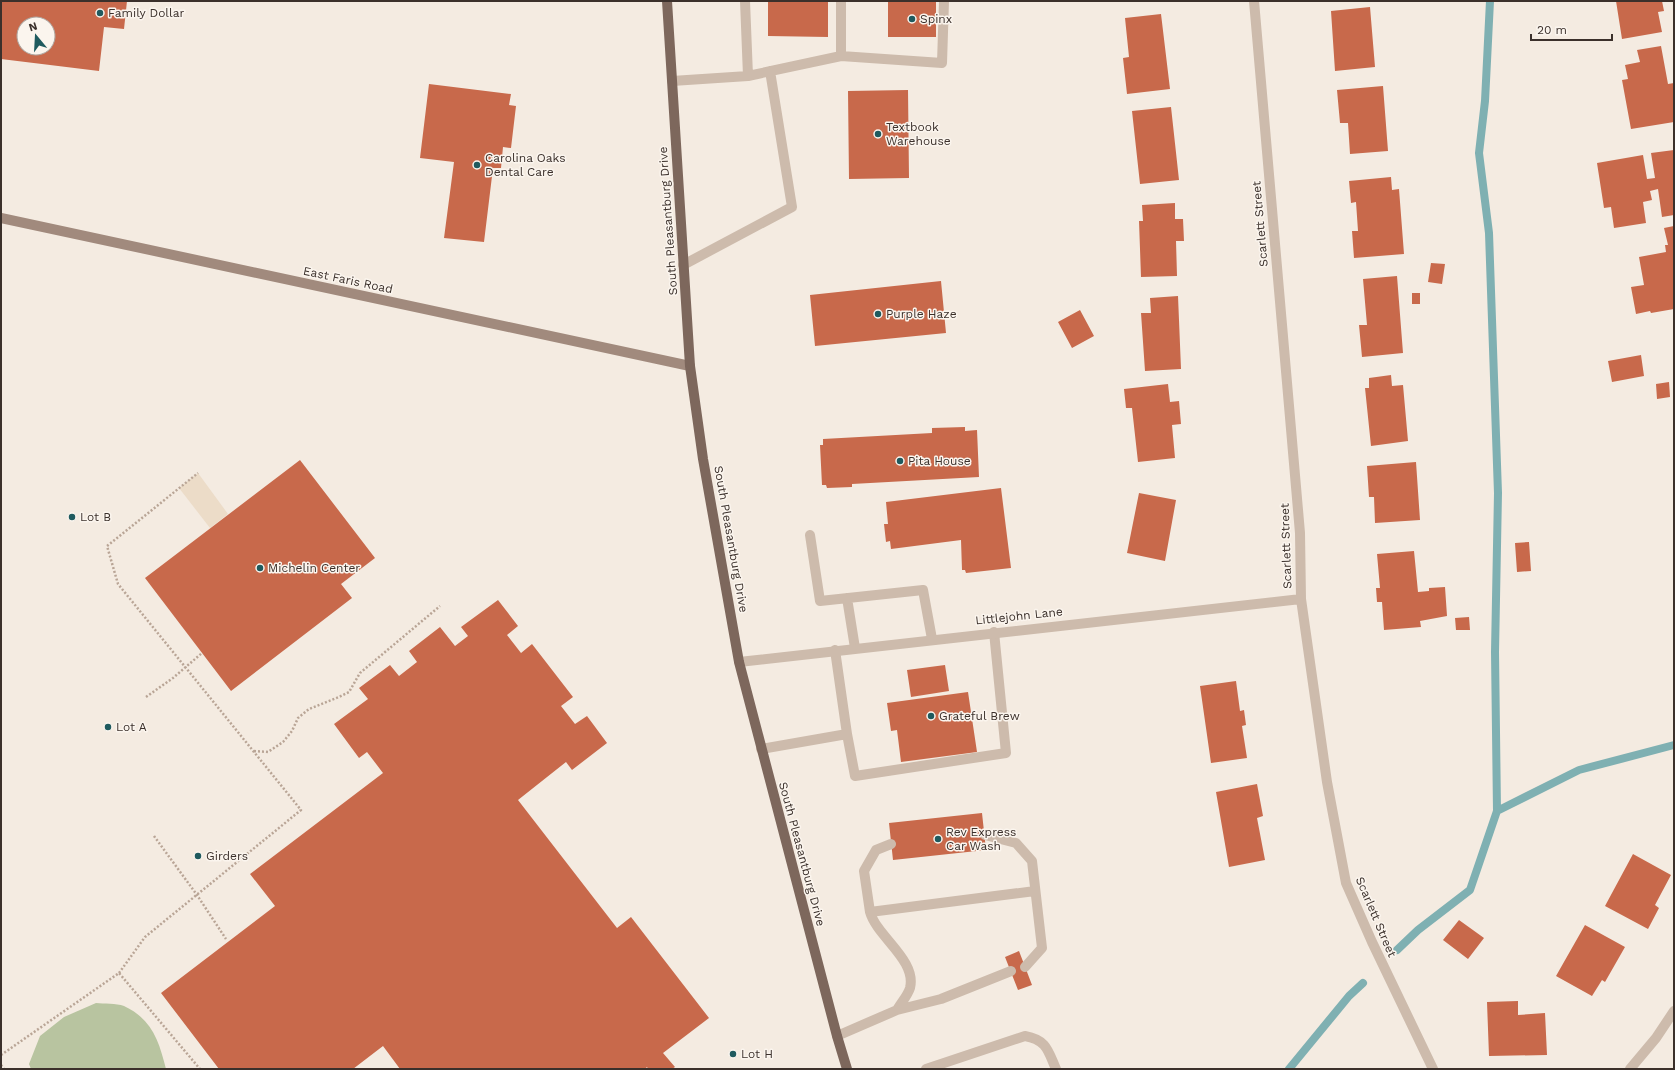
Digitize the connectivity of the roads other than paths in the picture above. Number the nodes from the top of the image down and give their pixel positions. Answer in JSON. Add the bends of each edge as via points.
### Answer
{"nodes":[{"id":1,"x":667,"y":1,"type":"edge"},
{"id":2,"x":745,"y":1,"type":"edge"},
{"id":3,"x":841,"y":1,"type":"edge"},
{"id":4,"x":944,"y":1,"type":"edge"},
{"id":5,"x":1254,"y":1,"type":"edge"},
{"id":6,"x":841,"y":56,"type":"junction"},
{"id":7,"x":770,"y":71,"type":"junction"},
{"id":8,"x":748,"y":76,"type":"junction"},
{"id":9,"x":672,"y":81,"type":"junction"},
{"id":10,"x":1,"y":218,"type":"edge"},
{"id":11,"x":683,"y":265,"type":"junction"},
{"id":12,"x":690,"y":366,"type":"junction"},
{"id":13,"x":810,"y":535,"type":"dead end"},
{"id":14,"x":847,"y":598,"type":"junction"},
{"id":15,"x":1301,"y":599,"type":"junction"},
{"id":16,"x":994,"y":632,"type":"junction"},
{"id":17,"x":932,"y":639,"type":"junction"},
{"id":18,"x":855,"y":648,"type":"junction"},
{"id":19,"x":835,"y":650,"type":"junction"},
{"id":20,"x":739,"y":662,"type":"junction"},
{"id":21,"x":847,"y":734,"type":"junction"},
{"id":22,"x":761,"y":748,"type":"junction"},
{"id":23,"x":985,"y":835,"type":"dead end"},
{"id":24,"x":891,"y":844,"type":"dead end"},
{"id":25,"x":1035,"y":892,"type":"junction"},
{"id":26,"x":870,"y":912,"type":"junction"},
{"id":27,"x":1025,"y":967,"type":"dead end"},
{"id":28,"x":1010,"y":971,"type":"dead end"},
{"id":29,"x":897,"y":1010,"type":"junction"},
{"id":30,"x":1674,"y":1011,"type":"edge"},
{"id":31,"x":837,"y":1036,"type":"junction"},
{"id":32,"x":847,"y":1069,"type":"edge"},
{"id":33,"x":926,"y":1069,"type":"edge"},
{"id":34,"x":1056,"y":1069,"type":"edge"},
{"id":35,"x":1433,"y":1069,"type":"edge"},
{"id":36,"x":1630,"y":1069,"type":"edge"}],
"edges":[{"from":1,"to":9,"type":"main road","name":"South Pleasantburg Drive"},
{"from":2,"to":8,"type":"street"},
{"from":3,"to":6,"type":"street"},
{"from":4,"to":6,"type":"street","via":[[942,63]]},
{"from":5,"to":15,"type":"street","name":"Scarlett Street","via":[[1300,533]]},
{"from":6,"to":7,"type":"street"},
{"from":7,"to":8,"type":"street"},
{"from":7,"to":11,"type":"street","via":[[792,207]]},
{"from":8,"to":9,"type":"street"},
{"from":9,"to":11,"type":"main road","name":"South Pleasantburg Drive"},
{"from":10,"to":12,"type":"main road","name":"East Faris Road"},
{"from":11,"to":12,"type":"main road","name":"South Pleasantburg Drive"},
{"from":12,"to":20,"type":"main road","name":"South Pleasantburg Drive","via":[[703,459]]},
{"from":13,"to":14,"type":"street","via":[[820,601]]},
{"from":14,"to":17,"type":"street","via":[[923,590]]},
{"from":14,"to":18,"type":"street"},
{"from":15,"to":16,"type":"street","name":"Littlejohn Lane"},
{"from":15,"to":35,"type":"street","name":"Scarlett Street","via":[[1327,782],[1346,882]]},
{"from":16,"to":17,"type":"street","name":"Littlejohn Lane"},
{"from":16,"to":21,"type":"street","via":[[1006,753],[855,776]]},
{"from":17,"to":18,"type":"street","name":"Littlejohn Lane"},
{"from":18,"to":19,"type":"street","name":"Littlejohn Lane"},
{"from":19,"to":20,"type":"street","name":"Littlejohn Lane"},
{"from":19,"to":21,"type":"street"},
{"from":20,"to":22,"type":"main road","name":"South Pleasantburg Drive"},
{"from":21,"to":22,"type":"street"},
{"from":22,"to":31,"type":"main road","name":"South Pleasantburg Drive"},
{"from":23,"to":25,"type":"street","via":[[1016,843],[1032,861]]},
{"from":24,"to":26,"type":"street","via":[[876,850],[864,871]]},
{"from":25,"to":26,"type":"street"},
{"from":25,"to":27,"type":"street","via":[[1042,948]]},
{"from":26,"to":29,"type":"street","via":[[873,922],[903,959],[911,976],[910,989]]},
{"from":28,"to":29,"type":"street","via":[[941,999]]},
{"from":29,"to":31,"type":"street"},
{"from":30,"to":36,"type":"street"},
{"from":31,"to":32,"type":"main road","name":"South Pleasantburg Drive"},
{"from":33,"to":34,"type":"street","via":[[1025,1036],[1037,1038],[1045,1045]]}]}
